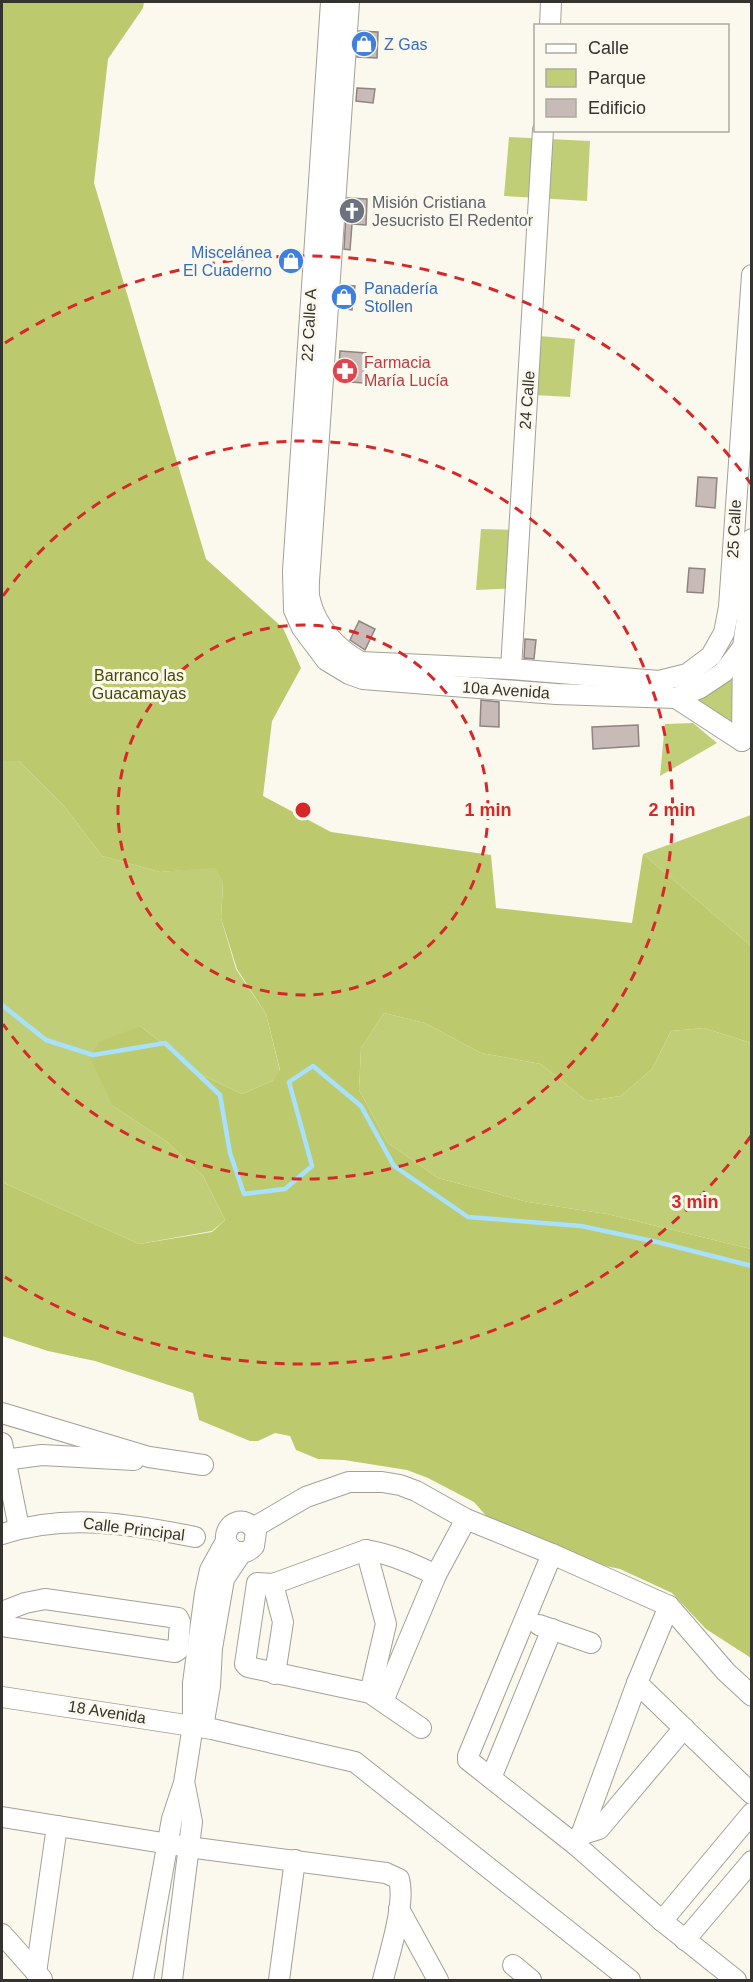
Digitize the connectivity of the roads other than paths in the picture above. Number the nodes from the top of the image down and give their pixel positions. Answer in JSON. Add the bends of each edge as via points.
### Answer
{"nodes":[{"id":1,"x":331,"y":2,"type":"edge"},
{"id":2,"x":349,"y":2,"type":"edge"},
{"id":3,"x":551,"y":2,"type":"edge"},
{"id":4,"x":550,"y":24,"type":"edge"},
{"id":5,"x":543,"y":132,"type":"edge"},
{"id":6,"x":752,"y":275,"type":"edge"},
{"id":7,"x":743,"y":520,"type":"edge"},
{"id":8,"x":752,"y":539,"type":"edge"},
{"id":9,"x":302,"y":606,"type":"junction"},
{"id":10,"x":319,"y":622,"type":"joint"},
{"id":11,"x":314,"y":644,"type":"joint"},
{"id":12,"x":742,"y":647,"type":"junction"},
{"id":13,"x":511,"y":669,"type":"junction"},
{"id":14,"x":704,"y":674,"type":"junction"},
{"id":15,"x":676,"y":698,"type":"junction"},
{"id":16,"x":747,"y":741,"type":"edge"},
{"id":17,"x":2,"y":1413,"type":"edge"},
{"id":18,"x":3,"y":1451,"type":"edge"},
{"id":19,"x":149,"y":1457,"type":"junction"},
{"id":20,"x":203,"y":1465,"type":"dead end"},
{"id":21,"x":466,"y":1519,"type":"junction"},
{"id":22,"x":10,"y":1531,"type":"edge"},
{"id":23,"x":195,"y":1538,"type":"dead end"},
{"id":24,"x":366,"y":1550,"type":"junction"},
{"id":25,"x":552,"y":1554,"type":"junction"},
{"id":26,"x":436,"y":1575,"type":"junction"},
{"id":27,"x":273,"y":1584,"type":"junction"},
{"id":28,"x":669,"y":1606,"type":"junction"},
{"id":29,"x":2,"y":1612,"type":"edge"},
{"id":30,"x":524,"y":1620,"type":"junction"},
{"id":31,"x":2,"y":1626,"type":"edge"},
{"id":32,"x":552,"y":1629,"type":"junction"},
{"id":33,"x":591,"y":1644,"type":"dead end"},
{"id":34,"x":275,"y":1674,"type":"junction"},
{"id":35,"x":638,"y":1683,"type":"junction"},
{"id":36,"x":752,"y":1696,"type":"edge"},
{"id":37,"x":2,"y":1697,"type":"edge"},
{"id":38,"x":376,"y":1697,"type":"junction"},
{"id":39,"x":203,"y":1727,"type":"junction"},
{"id":40,"x":421,"y":1728,"type":"dead end"},
{"id":41,"x":684,"y":1728,"type":"junction"},
{"id":42,"x":491,"y":1778,"type":"junction"},
{"id":43,"x":184,"y":1783,"type":"junction"},
{"id":44,"x":752,"y":1794,"type":"edge"},
{"id":45,"x":752,"y":1813,"type":"edge"},
{"id":46,"x":2,"y":1817,"type":"edge"},
{"id":47,"x":57,"y":1826,"type":"junction"},
{"id":48,"x":578,"y":1841,"type":"junction"},
{"id":49,"x":167,"y":1843,"type":"junction"},
{"id":50,"x":188,"y":1846,"type":"junction"},
{"id":51,"x":295,"y":1860,"type":"junction"},
{"id":52,"x":752,"y":1861,"type":"edge"},
{"id":53,"x":399,"y":1909,"type":"junction"},
{"id":54,"x":662,"y":1921,"type":"junction"},
{"id":55,"x":2,"y":1934,"type":"edge"},
{"id":56,"x":685,"y":1940,"type":"junction"},
{"id":57,"x":513,"y":1965,"type":"dead end"},
{"id":58,"x":40,"y":1977,"type":"edge"},
{"id":59,"x":143,"y":1980,"type":"edge"},
{"id":60,"x":172,"y":1980,"type":"edge"},
{"id":61,"x":279,"y":1980,"type":"edge"},
{"id":62,"x":383,"y":1980,"type":"edge"},
{"id":63,"x":438,"y":1980,"type":"edge"},
{"id":64,"x":531,"y":1980,"type":"edge"},
{"id":65,"x":630,"y":1980,"type":"edge"},
{"id":66,"x":736,"y":1980,"type":"edge"}],
"edges":[{"from":1,"to":9,"type":"street","name":"22 Calle A","via":[[293,571]]},
{"from":2,"to":9,"type":"street","name":"22 Calle A","via":[[309,581]]},
{"from":3,"to":4,"type":"street"},
{"from":5,"to":13,"type":"street","name":"24 Calle"},
{"from":6,"to":7,"type":"street","name":"25 Calle"},
{"from":7,"to":14,"type":"street","name":"25 Calle","via":[[724,633]]},
{"from":8,"to":12,"type":"street","name":"25 Calle"},
{"from":9,"to":10,"type":"street","name":"22 Calle A"},
{"from":9,"to":11,"type":"street","name":"22 Calle A","via":[[302,628]]},
{"from":10,"to":13,"type":"street","name":"10a Avenida","via":[[334,642],[361,662]]},
{"from":11,"to":15,"type":"street","name":"10a Avenida","via":[[326,660],[363,679],[556,694]]},
{"from":12,"to":14,"type":"street","name":"25 Calle","via":[[724,672]]},
{"from":12,"to":16,"type":"street","name":"25 Calle"},
{"from":13,"to":14,"type":"street","name":"10a Avenida","via":[[659,681]]},
{"from":14,"to":15,"type":"street","name":"10a Avenida"},
{"from":15,"to":16,"type":"street","name":"25 Calle"},
{"from":17,"to":19,"type":"street"},
{"from":18,"to":19,"type":"street","via":[[132,1461]]},
{"from":18,"to":22,"type":"street"},
{"from":19,"to":20,"type":"street"},
{"from":21,"to":25,"type":"street"},
{"from":21,"to":26,"type":"street"},
{"from":21,"to":39,"type":"street","via":[[400,1485],[350,1482],[306,1497],[254,1528],[244,1522],[234,1523],[227,1531],[234,1547],[210,1570],[205,1593],[193,1683]]},
{"from":22,"to":23,"type":"street","name":"Calle Principal","via":[[95,1521]]},
{"from":24,"to":26,"type":"street","via":[[400,1558]]},
{"from":24,"to":27,"type":"street"},
{"from":24,"to":38,"type":"street","via":[[386,1624]]},
{"from":25,"to":28,"type":"street"},
{"from":25,"to":30,"type":"street"},
{"from":26,"to":38,"type":"street"},
{"from":27,"to":34,"type":"street","via":[[283,1622]]},
{"from":27,"to":34,"type":"street","via":[[257,1582],[245,1664]]},
{"from":28,"to":35,"type":"street"},
{"from":28,"to":36,"type":"street"},
{"from":29,"to":31,"type":"street","via":[[45,1599],[180,1620],[176,1652]]},
{"from":30,"to":32,"type":"street"},
{"from":30,"to":42,"type":"street","via":[[468,1756]]},
{"from":32,"to":33,"type":"street"},
{"from":32,"to":42,"type":"street"},
{"from":34,"to":38,"type":"street"},
{"from":35,"to":41,"type":"street"},
{"from":35,"to":48,"type":"street"},
{"from":37,"to":39,"type":"street","name":"18 Avenida"},
{"from":38,"to":40,"type":"street"},
{"from":39,"to":43,"type":"street"},
{"from":39,"to":65,"type":"street","name":"18 Avenida","via":[[355,1762]]},
{"from":41,"to":44,"type":"street"},
{"from":41,"to":48,"type":"street","via":[[599,1829]]},
{"from":42,"to":48,"type":"street"},
{"from":43,"to":49,"type":"street"},
{"from":43,"to":50,"type":"street","via":[[192,1822]]},
{"from":45,"to":54,"type":"street"},
{"from":46,"to":47,"type":"street"},
{"from":47,"to":49,"type":"street"},
{"from":47,"to":58,"type":"street"},
{"from":48,"to":54,"type":"street"},
{"from":49,"to":50,"type":"street"},
{"from":49,"to":59,"type":"street"},
{"from":50,"to":51,"type":"street"},
{"from":50,"to":60,"type":"street"},
{"from":51,"to":53,"type":"street","via":[[386,1874],[399,1880]]},
{"from":51,"to":61,"type":"street"},
{"from":52,"to":56,"type":"street"},
{"from":53,"to":62,"type":"street"},
{"from":53,"to":63,"type":"street"},
{"from":54,"to":56,"type":"street"},
{"from":55,"to":58,"type":"street"},
{"from":56,"to":66,"type":"street"},
{"from":57,"to":64,"type":"street"}]}
